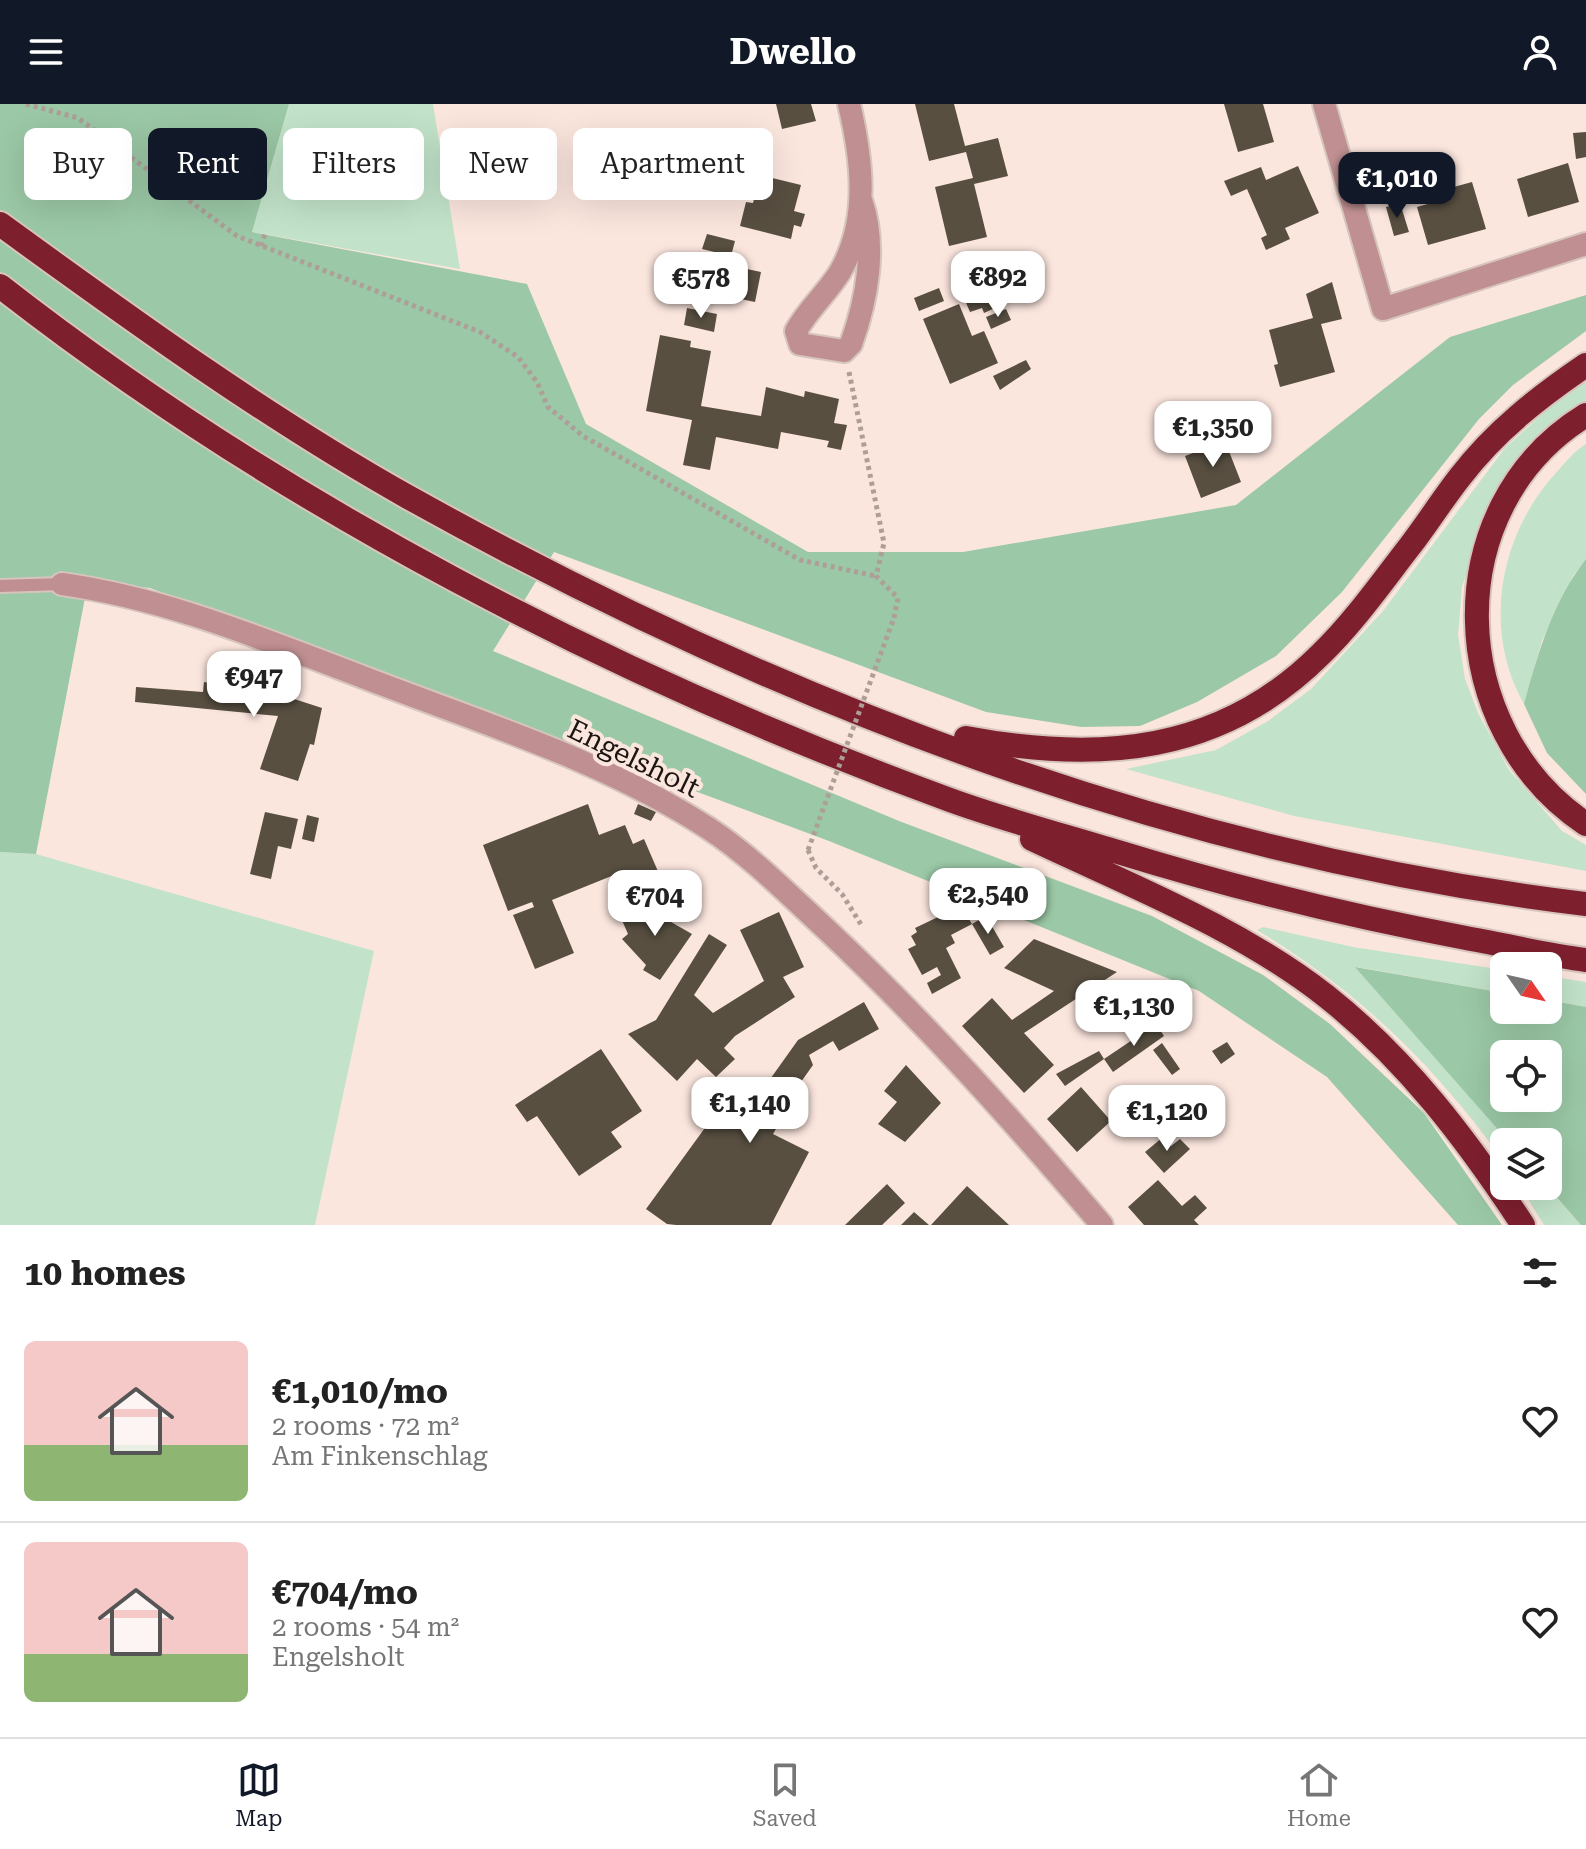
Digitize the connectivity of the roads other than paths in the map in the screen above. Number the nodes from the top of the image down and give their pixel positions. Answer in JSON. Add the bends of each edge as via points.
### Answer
{"nodes":[{"id":1,"x":849,"y":104,"type":"edge"},
{"id":2,"x":1324,"y":104,"type":"edge"},
{"id":3,"x":861,"y":200,"type":"junction"},
{"id":4,"x":0,"y":224,"type":"edge"},
{"id":5,"x":1586,"y":244,"type":"edge"},
{"id":6,"x":0,"y":286,"type":"edge"},
{"id":7,"x":1586,"y":365,"type":"edge"},
{"id":8,"x":1586,"y":415,"type":"edge"},
{"id":9,"x":62,"y":584,"type":"joint"},
{"id":10,"x":0,"y":586,"type":"edge"},
{"id":11,"x":881,"y":722,"type":"junction"},
{"id":12,"x":954,"y":802,"type":"junction"},
{"id":13,"x":1586,"y":824,"type":"edge"},
{"id":14,"x":1586,"y":904,"type":"edge"},
{"id":15,"x":1586,"y":960,"type":"edge"},
{"id":16,"x":1102,"y":1225,"type":"edge"},
{"id":17,"x":1523,"y":1225,"type":"edge"}],
"edges":[{"from":1,"to":3,"type":"street"},
{"from":2,"to":5,"type":"street","via":[[1383,309]]},
{"from":3,"to":3,"type":"street","via":[[870,247],[855,332],[844,351],[800,344],[796,331],[842,268]]},
{"from":4,"to":11,"type":"highway","via":[[210,373],[407,496],[638,616]]},
{"from":6,"to":12,"type":"highway","via":[[164,404],[471,590],[800,742]]},
{"from":7,"to":11,"type":"highway","via":[[1500,432],[1322,654],[1283,687],[1212,729],[1155,745],[1022,749]]},
{"from":8,"to":13,"type":"highway","via":[[1553,441],[1514,488],[1491,530],[1474,601],[1485,684],[1498,720],[1542,786]]},
{"from":9,"to":10,"type":"lane","name":"Engelsholt"},
{"from":9,"to":16,"type":"street","name":"Engelsholt","via":[[179,608],[639,788],[710,829],[876,976],[982,1084]]},
{"from":11,"to":14,"type":"highway","via":[[1109,800],[1291,852]]},
{"from":12,"to":15,"type":"highway","via":[[1231,887]]},
{"from":12,"to":17,"type":"highway","via":[[1176,907],[1326,996],[1442,1109]]}]}
